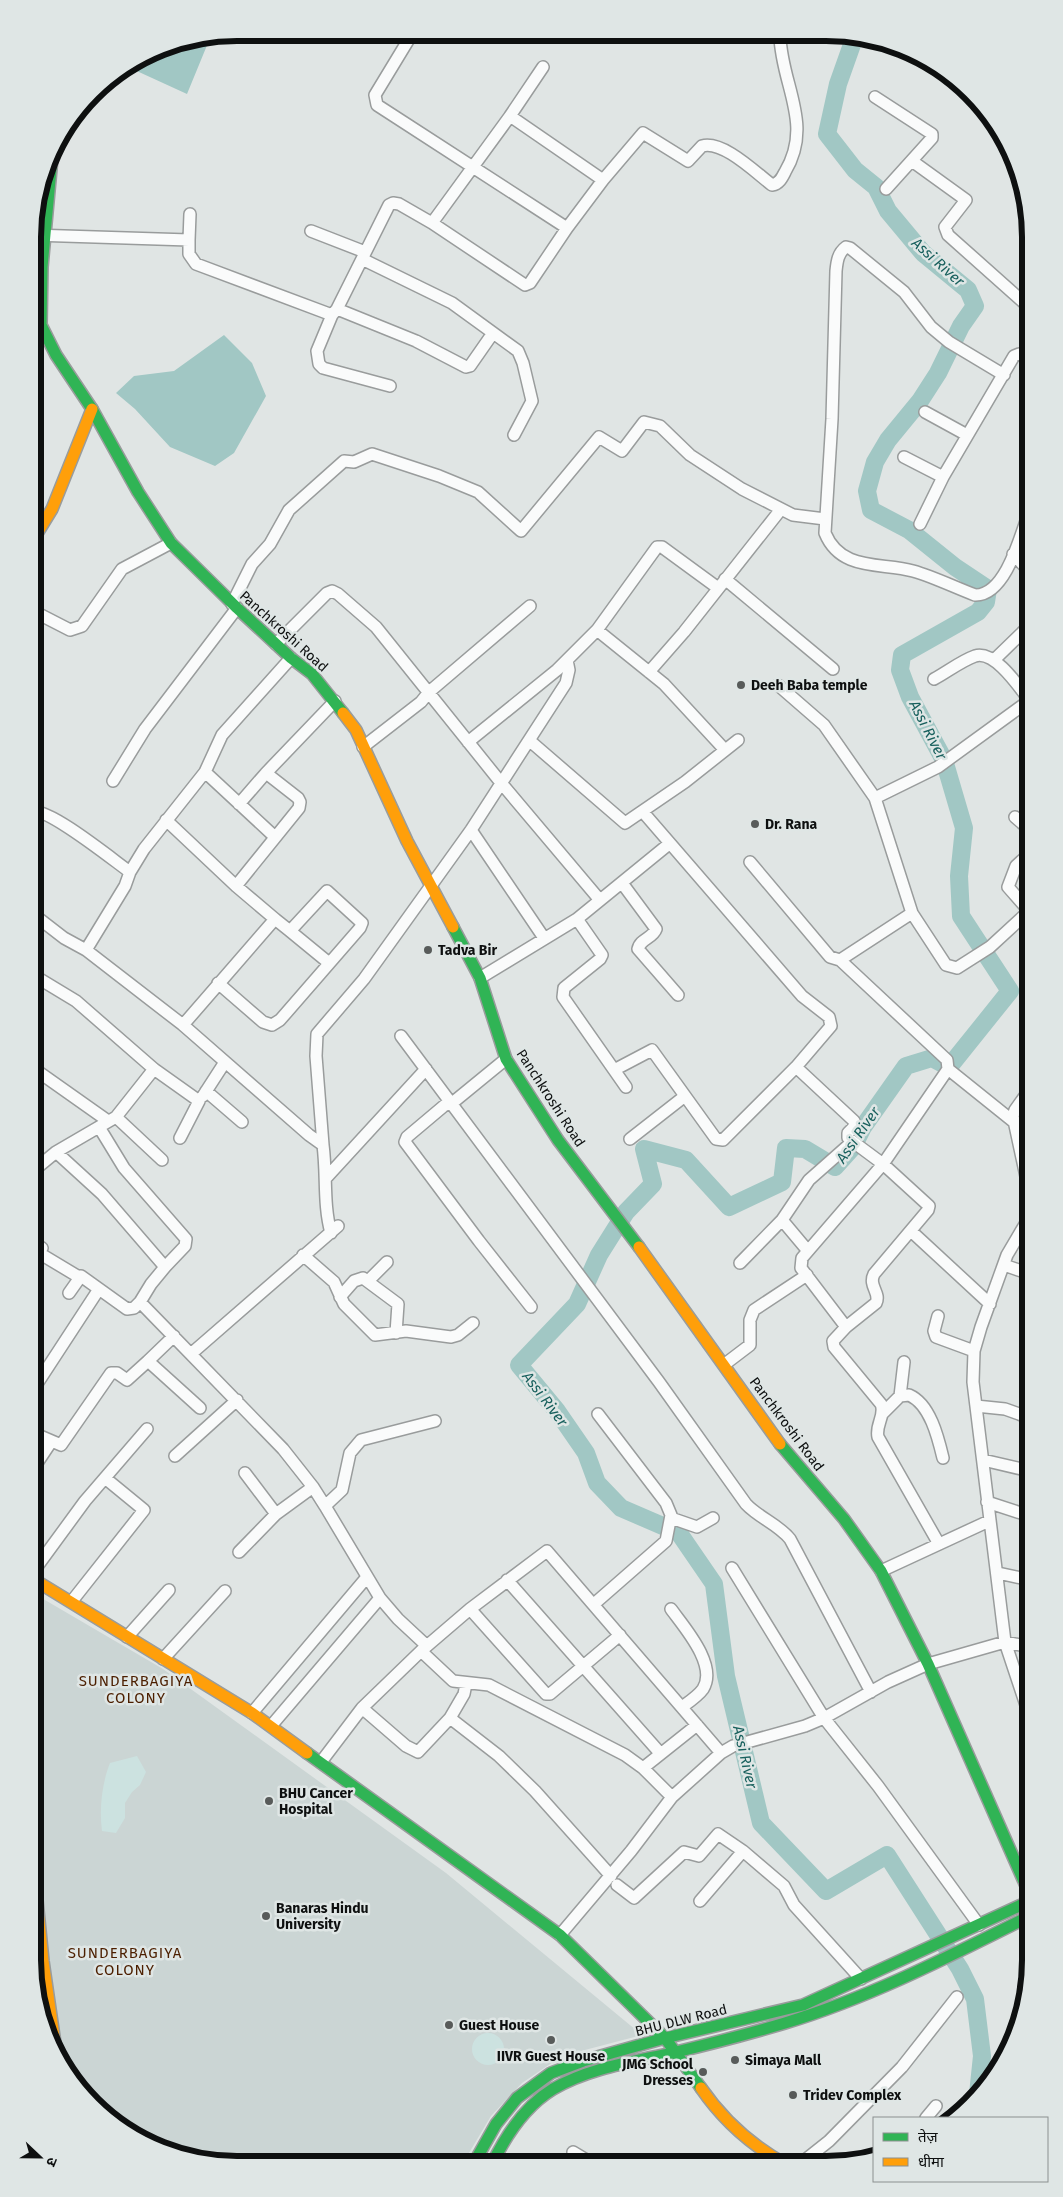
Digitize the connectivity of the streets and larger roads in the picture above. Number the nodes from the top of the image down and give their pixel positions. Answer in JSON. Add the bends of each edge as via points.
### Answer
{"nodes":[{"id":1,"x":408,"y":41,"type":"edge"},
{"id":2,"x":780,"y":41,"type":"edge"},
{"id":3,"x":543,"y":67,"type":"dead end"},
{"id":4,"x":875,"y":97,"type":"dead end"},
{"id":5,"x":510,"y":116,"type":"junction"},
{"id":6,"x":912,"y":161,"type":"junction"},
{"id":7,"x":472,"y":166,"type":"junction"},
{"id":8,"x":603,"y":180,"type":"junction"},
{"id":9,"x":886,"y":188,"type":"dead end"},
{"id":10,"x":190,"y":214,"type":"dead end"},
{"id":11,"x":432,"y":223,"type":"junction"},
{"id":12,"x":567,"y":228,"type":"junction"},
{"id":13,"x":311,"y":231,"type":"dead end"},
{"id":14,"x":41,"y":235,"type":"edge"},
{"id":15,"x":188,"y":240,"type":"junction"},
{"id":16,"x":363,"y":256,"type":"junction"},
{"id":17,"x":1022,"y":301,"type":"edge"},
{"id":18,"x":334,"y":312,"type":"junction"},
{"id":19,"x":41,"y":331,"type":"edge"},
{"id":20,"x":493,"y":333,"type":"junction"},
{"id":21,"x":1022,"y":355,"type":"edge"},
{"id":22,"x":1004,"y":376,"type":"junction"},
{"id":23,"x":390,"y":386,"type":"dead end"},
{"id":24,"x":92,"y":409,"type":"junction"},
{"id":25,"x":925,"y":412,"type":"dead end"},
{"id":26,"x":514,"y":435,"type":"dead end"},
{"id":27,"x":967,"y":435,"type":"junction"},
{"id":28,"x":904,"y":457,"type":"dead end"},
{"id":29,"x":943,"y":477,"type":"junction"},
{"id":30,"x":778,"y":513,"type":"dead end"},
{"id":31,"x":825,"y":519,"type":"junction"},
{"id":32,"x":920,"y":524,"type":"dead end"},
{"id":33,"x":41,"y":527,"type":"edge"},
{"id":34,"x":1022,"y":531,"type":"edge"},
{"id":35,"x":171,"y":543,"type":"junction"},
{"id":36,"x":1013,"y":554,"type":"junction"},
{"id":37,"x":1022,"y":564,"type":"edge"},
{"id":38,"x":721,"y":583,"type":"junction"},
{"id":39,"x":234,"y":606,"type":"junction"},
{"id":40,"x":530,"y":606,"type":"dead end"},
{"id":41,"x":41,"y":615,"type":"edge"},
{"id":42,"x":597,"y":630,"type":"junction"},
{"id":43,"x":1022,"y":633,"type":"edge"},
{"id":44,"x":276,"y":644,"type":"junction"},
{"id":45,"x":291,"y":658,"type":"junction"},
{"id":46,"x":995,"y":659,"type":"junction"},
{"id":47,"x":567,"y":660,"type":"junction"},
{"id":48,"x":833,"y":669,"type":"dead end"},
{"id":49,"x":649,"y":672,"type":"junction"},
{"id":50,"x":934,"y":679,"type":"dead end"},
{"id":51,"x":778,"y":684,"type":"dead end"},
{"id":52,"x":1022,"y":691,"type":"edge"},
{"id":53,"x":429,"y":692,"type":"junction"},
{"id":54,"x":335,"y":701,"type":"junction"},
{"id":55,"x":1022,"y":706,"type":"edge"},
{"id":56,"x":738,"y":740,"type":"dead end"},
{"id":57,"x":530,"y":741,"type":"junction"},
{"id":58,"x":468,"y":742,"type":"junction"},
{"id":59,"x":363,"y":748,"type":"junction"},
{"id":60,"x":725,"y":750,"type":"junction"},
{"id":61,"x":205,"y":772,"type":"junction"},
{"id":62,"x":266,"y":772,"type":"junction"},
{"id":63,"x":113,"y":781,"type":"dead end"},
{"id":64,"x":502,"y":784,"type":"junction"},
{"id":65,"x":875,"y":798,"type":"junction"},
{"id":66,"x":239,"y":804,"type":"junction"},
{"id":67,"x":41,"y":812,"type":"edge"},
{"id":68,"x":643,"y":812,"type":"junction"},
{"id":69,"x":1015,"y":817,"type":"dead end"},
{"id":70,"x":166,"y":820,"type":"junction"},
{"id":71,"x":1022,"y":823,"type":"edge"},
{"id":72,"x":471,"y":830,"type":"junction"},
{"id":73,"x":275,"y":837,"type":"junction"},
{"id":74,"x":669,"y":844,"type":"junction"},
{"id":75,"x":1022,"y":861,"type":"edge"},
{"id":76,"x":750,"y":862,"type":"dead end"},
{"id":77,"x":130,"y":872,"type":"junction"},
{"id":78,"x":622,"y":883,"type":"junction"},
{"id":79,"x":431,"y":884,"type":"junction"},
{"id":80,"x":236,"y":886,"type":"junction"},
{"id":81,"x":599,"y":899,"type":"junction"},
{"id":82,"x":1022,"y":903,"type":"edge"},
{"id":83,"x":912,"y":913,"type":"junction"},
{"id":84,"x":1022,"y":918,"type":"edge"},
{"id":85,"x":276,"y":919,"type":"junction"},
{"id":86,"x":577,"y":919,"type":"junction"},
{"id":87,"x":41,"y":920,"type":"edge"},
{"id":88,"x":290,"y":931,"type":"junction"},
{"id":89,"x":544,"y":938,"type":"junction"},
{"id":90,"x":86,"y":950,"type":"junction"},
{"id":91,"x":840,"y":960,"type":"junction"},
{"id":92,"x":329,"y":963,"type":"junction"},
{"id":93,"x":480,"y":978,"type":"junction"},
{"id":94,"x":41,"y":980,"type":"edge"},
{"id":95,"x":218,"y":983,"type":"junction"},
{"id":96,"x":678,"y":995,"type":"dead end"},
{"id":97,"x":182,"y":1025,"type":"junction"},
{"id":98,"x":401,"y":1036,"type":"dead end"},
{"id":99,"x":506,"y":1059,"type":"junction"},
{"id":100,"x":226,"y":1062,"type":"junction"},
{"id":101,"x":948,"y":1066,"type":"junction"},
{"id":102,"x":796,"y":1067,"type":"junction"},
{"id":103,"x":154,"y":1070,"type":"junction"},
{"id":104,"x":426,"y":1070,"type":"junction"},
{"id":105,"x":614,"y":1070,"type":"junction"},
{"id":106,"x":41,"y":1074,"type":"edge"},
{"id":107,"x":626,"y":1087,"type":"dead end"},
{"id":108,"x":206,"y":1091,"type":"junction"},
{"id":109,"x":685,"y":1096,"type":"junction"},
{"id":110,"x":1022,"y":1100,"type":"edge"},
{"id":111,"x":199,"y":1101,"type":"junction"},
{"id":112,"x":451,"y":1104,"type":"junction"},
{"id":113,"x":108,"y":1122,"type":"junction"},
{"id":114,"x":242,"y":1122,"type":"dead end"},
{"id":115,"x":1014,"y":1122,"type":"junction"},
{"id":116,"x":180,"y":1138,"type":"dead end"},
{"id":117,"x":1019,"y":1138,"type":"junction"},
{"id":118,"x":630,"y":1139,"type":"dead end"},
{"id":119,"x":1022,"y":1139,"type":"edge"},
{"id":120,"x":854,"y":1144,"type":"junction"},
{"id":121,"x":323,"y":1145,"type":"junction"},
{"id":122,"x":56,"y":1152,"type":"junction"},
{"id":123,"x":1022,"y":1154,"type":"edge"},
{"id":124,"x":162,"y":1160,"type":"dead end"},
{"id":125,"x":41,"y":1164,"type":"edge"},
{"id":126,"x":883,"y":1164,"type":"junction"},
{"id":127,"x":326,"y":1178,"type":"junction"},
{"id":128,"x":782,"y":1220,"type":"junction"},
{"id":129,"x":911,"y":1231,"type":"junction"},
{"id":130,"x":1022,"y":1231,"type":"edge"},
{"id":131,"x":41,"y":1250,"type":"edge"},
{"id":132,"x":808,"y":1251,"type":"junction"},
{"id":133,"x":303,"y":1255,"type":"junction"},
{"id":134,"x":387,"y":1262,"type":"dead end"},
{"id":135,"x":740,"y":1263,"type":"dead end"},
{"id":136,"x":1004,"y":1265,"type":"junction"},
{"id":137,"x":165,"y":1268,"type":"junction"},
{"id":138,"x":1022,"y":1271,"type":"edge"},
{"id":139,"x":806,"y":1275,"type":"junction"},
{"id":140,"x":79,"y":1277,"type":"junction"},
{"id":141,"x":368,"y":1282,"type":"junction"},
{"id":142,"x":99,"y":1289,"type":"junction"},
{"id":143,"x":69,"y":1293,"type":"dead end"},
{"id":144,"x":340,"y":1297,"type":"junction"},
{"id":145,"x":140,"y":1302,"type":"junction"},
{"id":146,"x":990,"y":1304,"type":"junction"},
{"id":147,"x":531,"y":1307,"type":"dead end"},
{"id":148,"x":938,"y":1316,"type":"dead end"},
{"id":149,"x":473,"y":1323,"type":"dead end"},
{"id":150,"x":846,"y":1328,"type":"junction"},
{"id":151,"x":396,"y":1333,"type":"junction"},
{"id":152,"x":174,"y":1336,"type":"junction"},
{"id":153,"x":974,"y":1351,"type":"junction"},
{"id":154,"x":192,"y":1353,"type":"junction"},
{"id":155,"x":148,"y":1361,"type":"junction"},
{"id":156,"x":904,"y":1362,"type":"dead end"},
{"id":157,"x":724,"y":1364,"type":"junction"},
{"id":158,"x":41,"y":1378,"type":"edge"},
{"id":159,"x":900,"y":1396,"type":"junction"},
{"id":160,"x":238,"y":1400,"type":"junction"},
{"id":161,"x":976,"y":1406,"type":"junction"},
{"id":162,"x":200,"y":1408,"type":"dead end"},
{"id":163,"x":883,"y":1413,"type":"junction"},
{"id":164,"x":598,"y":1414,"type":"dead end"},
{"id":165,"x":1022,"y":1415,"type":"edge"},
{"id":166,"x":435,"y":1421,"type":"dead end"},
{"id":167,"x":148,"y":1429,"type":"dead end"},
{"id":168,"x":41,"y":1437,"type":"edge"},
{"id":169,"x":52,"y":1442,"type":"junction"},
{"id":170,"x":175,"y":1456,"type":"dead end"},
{"id":171,"x":41,"y":1457,"type":"edge"},
{"id":172,"x":943,"y":1458,"type":"dead end"},
{"id":173,"x":983,"y":1460,"type":"junction"},
{"id":174,"x":1022,"y":1469,"type":"edge"},
{"id":175,"x":245,"y":1473,"type":"dead end"},
{"id":176,"x":104,"y":1478,"type":"junction"},
{"id":177,"x":314,"y":1487,"type":"junction"},
{"id":178,"x":987,"y":1502,"type":"junction"},
{"id":179,"x":325,"y":1506,"type":"junction"},
{"id":180,"x":1022,"y":1513,"type":"edge"},
{"id":181,"x":276,"y":1514,"type":"junction"},
{"id":182,"x":713,"y":1518,"type":"dead end"},
{"id":183,"x":671,"y":1519,"type":"junction"},
{"id":184,"x":989,"y":1521,"type":"junction"},
{"id":185,"x":939,"y":1544,"type":"junction"},
{"id":186,"x":239,"y":1552,"type":"dead end"},
{"id":187,"x":41,"y":1561,"type":"edge"},
{"id":188,"x":732,"y":1568,"type":"dead end"},
{"id":189,"x":881,"y":1571,"type":"junction"},
{"id":190,"x":998,"y":1573,"type":"junction"},
{"id":191,"x":367,"y":1577,"type":"junction"},
{"id":192,"x":1022,"y":1578,"type":"edge"},
{"id":193,"x":507,"y":1580,"type":"junction"},
{"id":194,"x":41,"y":1584,"type":"edge"},
{"id":195,"x":169,"y":1590,"type":"dead end"},
{"id":196,"x":225,"y":1591,"type":"dead end"},
{"id":197,"x":380,"y":1598,"type":"junction"},
{"id":198,"x":72,"y":1601,"type":"junction"},
{"id":199,"x":594,"y":1604,"type":"junction"},
{"id":200,"x":470,"y":1609,"type":"junction"},
{"id":201,"x":671,"y":1609,"type":"dead end"},
{"id":202,"x":620,"y":1635,"type":"junction"},
{"id":203,"x":127,"y":1637,"type":"junction"},
{"id":204,"x":1005,"y":1642,"type":"junction"},
{"id":205,"x":1022,"y":1645,"type":"edge"},
{"id":206,"x":424,"y":1648,"type":"junction"},
{"id":207,"x":163,"y":1659,"type":"junction"},
{"id":208,"x":928,"y":1664,"type":"junction"},
{"id":209,"x":584,"y":1666,"type":"junction"},
{"id":210,"x":466,"y":1684,"type":"junction"},
{"id":211,"x":1022,"y":1687,"type":"edge"},
{"id":212,"x":871,"y":1692,"type":"junction"},
{"id":213,"x":362,"y":1708,"type":"junction"},
{"id":214,"x":682,"y":1708,"type":"junction"},
{"id":215,"x":252,"y":1713,"type":"junction"},
{"id":216,"x":450,"y":1718,"type":"junction"},
{"id":217,"x":824,"y":1718,"type":"junction"},
{"id":218,"x":697,"y":1725,"type":"junction"},
{"id":219,"x":271,"y":1726,"type":"junction"},
{"id":220,"x":660,"y":1753,"type":"junction"},
{"id":221,"x":721,"y":1753,"type":"junction"},
{"id":222,"x":321,"y":1762,"type":"junction"},
{"id":223,"x":643,"y":1768,"type":"junction"},
{"id":224,"x":672,"y":1796,"type":"junction"},
{"id":225,"x":743,"y":1850,"type":"junction"},
{"id":226,"x":1022,"y":1878,"type":"edge"},
{"id":227,"x":614,"y":1880,"type":"junction"},
{"id":228,"x":700,"y":1901,"type":"dead end"},
{"id":229,"x":1022,"y":1905,"type":"edge"},
{"id":230,"x":1022,"y":1920,"type":"edge"},
{"id":231,"x":979,"y":1925,"type":"junction"},
{"id":232,"x":560,"y":1935,"type":"junction"},
{"id":233,"x":41,"y":1943,"type":"edge"},
{"id":234,"x":861,"y":1979,"type":"junction"},
{"id":235,"x":957,"y":1997,"type":"dead end"},
{"id":236,"x":52,"y":2023,"type":"edge"},
{"id":237,"x":666,"y":2038,"type":"junction"},
{"id":238,"x":675,"y":2052,"type":"junction"},
{"id":239,"x":936,"y":2106,"type":"dead end"},
{"id":240,"x":927,"y":2117,"type":"edge"},
{"id":241,"x":573,"y":2152,"type":"dead end"},
{"id":242,"x":478,"y":2156,"type":"edge"},
{"id":243,"x":497,"y":2156,"type":"edge"},
{"id":244,"x":580,"y":2156,"type":"edge"},
{"id":245,"x":771,"y":2156,"type":"edge"},
{"id":246,"x":810,"y":2156,"type":"edge"}],
"edges":[{"from":1,"to":7,"type":"street","via":[[375,95],[375,103]]},
{"from":2,"to":8,"type":"street","via":[[780,57],[798,119],[792,157],[780,182],[772,185],[714,145],[702,146],[688,160],[643,133]]},
{"from":3,"to":5,"type":"street"},
{"from":4,"to":6,"type":"street","via":[[931,132],[932,138]]},
{"from":5,"to":7,"type":"street"},
{"from":5,"to":8,"type":"street"},
{"from":6,"to":9,"type":"street"},
{"from":6,"to":17,"type":"street","via":[[964,197],[965,203],[945,227],[948,235]]},
{"from":7,"to":11,"type":"street"},
{"from":7,"to":12,"type":"street"},
{"from":8,"to":12,"type":"street"},
{"from":10,"to":15,"type":"street"},
{"from":11,"to":12,"type":"street","via":[[525,284],[530,283]]},
{"from":11,"to":16,"type":"street","via":[[393,203]]},
{"from":13,"to":16,"type":"street"},
{"from":14,"to":15,"type":"street"},
{"from":15,"to":18,"type":"street","via":[[189,254],[196,264]]},
{"from":16,"to":18,"type":"street"},
{"from":16,"to":20,"type":"street","via":[[452,304]]},
{"from":18,"to":20,"type":"street","via":[[416,341],[466,368]]},
{"from":18,"to":23,"type":"street","via":[[317,351],[319,364],[323,368]]},
{"from":19,"to":24,"type":"street","name":"Panchkroshi Road"},
{"from":20,"to":26,"type":"street","via":[[518,351],[532,401]]},
{"from":21,"to":22,"type":"street","via":[[1014,356]]},
{"from":22,"to":27,"type":"street"},
{"from":22,"to":31,"type":"street","via":[[932,327],[904,292],[850,248],[842,250],[836,271],[832,419]]},
{"from":24,"to":33,"type":"street","via":[[52,508]]},
{"from":24,"to":35,"type":"street","name":"Panchkroshi Road","via":[[138,492]]},
{"from":25,"to":27,"type":"street"},
{"from":27,"to":29,"type":"street"},
{"from":28,"to":29,"type":"street"},
{"from":29,"to":32,"type":"street"},
{"from":30,"to":38,"type":"street"},
{"from":31,"to":36,"type":"street","via":[[828,539],[833,546],[857,562],[912,571],[975,595],[987,594],[999,583]]},
{"from":31,"to":39,"type":"street","via":[[793,515],[742,489],[690,455],[660,426],[644,422],[622,451],[599,437],[521,531],[478,492],[372,454],[354,462],[344,461],[289,510],[270,544],[252,564]]},
{"from":34,"to":36,"type":"street"},
{"from":35,"to":39,"type":"street","name":"Panchkroshi Road"},
{"from":35,"to":41,"type":"street","via":[[122,569],[82,626],[70,630]]},
{"from":36,"to":37,"type":"street"},
{"from":38,"to":42,"type":"street","via":[[657,547]]},
{"from":38,"to":48,"type":"street"},
{"from":38,"to":49,"type":"street"},
{"from":39,"to":44,"type":"street","name":"Panchkroshi Road"},
{"from":39,"to":63,"type":"street","via":[[145,729]]},
{"from":40,"to":53,"type":"street"},
{"from":42,"to":47,"type":"street"},
{"from":42,"to":49,"type":"street"},
{"from":43,"to":46,"type":"street"},
{"from":44,"to":45,"type":"street","name":"Panchkroshi Road"},
{"from":44,"to":53,"type":"street","via":[[332,591],[376,627]]},
{"from":45,"to":54,"type":"street","name":"Panchkroshi Road","via":[[312,674]]},
{"from":45,"to":61,"type":"street","via":[[222,735]]},
{"from":46,"to":50,"type":"street","via":[[976,656]]},
{"from":46,"to":52,"type":"street"},
{"from":47,"to":57,"type":"street","via":[[566,683]]},
{"from":47,"to":58,"type":"street"},
{"from":49,"to":60,"type":"street"},
{"from":51,"to":65,"type":"street","via":[[824,725]]},
{"from":53,"to":58,"type":"street"},
{"from":53,"to":59,"type":"street"},
{"from":54,"to":59,"type":"street","name":"Panchkroshi Road","via":[[356,730]]},
{"from":54,"to":62,"type":"street"},
{"from":55,"to":65,"type":"street","via":[[943,764]]},
{"from":56,"to":60,"type":"street"},
{"from":57,"to":64,"type":"street"},
{"from":57,"to":68,"type":"street","via":[[622,822],[629,822]]},
{"from":58,"to":64,"type":"street"},
{"from":59,"to":79,"type":"street","name":"Panchkroshi Road"},
{"from":60,"to":68,"type":"street"},
{"from":61,"to":66,"type":"street"},
{"from":61,"to":70,"type":"street"},
{"from":62,"to":66,"type":"street"},
{"from":62,"to":73,"type":"street","via":[[300,802],[299,808]]},
{"from":64,"to":72,"type":"street"},
{"from":64,"to":81,"type":"street"},
{"from":65,"to":83,"type":"street"},
{"from":66,"to":73,"type":"street"},
{"from":67,"to":77,"type":"street"},
{"from":68,"to":74,"type":"street"},
{"from":69,"to":71,"type":"street"},
{"from":70,"to":77,"type":"street"},
{"from":70,"to":80,"type":"street"},
{"from":72,"to":79,"type":"street"},
{"from":72,"to":89,"type":"street"},
{"from":73,"to":80,"type":"street"},
{"from":74,"to":78,"type":"street"},
{"from":74,"to":102,"type":"street","via":[[802,996],[831,1020],[832,1026]]},
{"from":75,"to":82,"type":"street","via":[[1008,883],[1010,891]]},
{"from":76,"to":91,"type":"street","via":[[830,957]]},
{"from":77,"to":90,"type":"street","via":[[125,886]]},
{"from":78,"to":81,"type":"street"},
{"from":78,"to":96,"type":"street","via":[[656,929],[638,949]]},
{"from":79,"to":93,"type":"street","name":"Panchkroshi Road"},
{"from":79,"to":121,"type":"street","via":[[364,979],[317,1034]]},
{"from":80,"to":85,"type":"street"},
{"from":81,"to":86,"type":"street"},
{"from":83,"to":84,"type":"street","via":[[946,965],[957,968],[990,947]]},
{"from":83,"to":91,"type":"street"},
{"from":85,"to":88,"type":"street"},
{"from":85,"to":95,"type":"street"},
{"from":86,"to":89,"type":"street"},
{"from":86,"to":105,"type":"street","via":[[602,955],[564,988],[563,997]]},
{"from":87,"to":90,"type":"street"},
{"from":88,"to":92,"type":"street"},
{"from":88,"to":92,"type":"street","via":[[324,892],[330,893],[362,924]]},
{"from":89,"to":93,"type":"street"},
{"from":90,"to":97,"type":"street"},
{"from":91,"to":101,"type":"street"},
{"from":92,"to":95,"type":"street","via":[[280,1020],[272,1025],[263,1022]]},
{"from":93,"to":99,"type":"street","name":"Panchkroshi Road"},
{"from":94,"to":103,"type":"street","via":[[76,1001]]},
{"from":95,"to":97,"type":"street"},
{"from":97,"to":100,"type":"street"},
{"from":98,"to":104,"type":"street"},
{"from":99,"to":112,"type":"street"},
{"from":99,"to":157,"type":"street","name":"Panchkroshi Road","via":[[558,1140]]},
{"from":100,"to":108,"type":"street"},
{"from":100,"to":121,"type":"street"},
{"from":101,"to":115,"type":"street"},
{"from":101,"to":126,"type":"street"},
{"from":102,"to":109,"type":"street","via":[[723,1140],[716,1139]]},
{"from":102,"to":120,"type":"street","via":[[854,1121],[854,1127],[847,1135]]},
{"from":103,"to":111,"type":"street"},
{"from":103,"to":113,"type":"street"},
{"from":104,"to":112,"type":"street"},
{"from":104,"to":127,"type":"street"},
{"from":105,"to":107,"type":"street"},
{"from":105,"to":109,"type":"street","via":[[652,1050]]},
{"from":106,"to":113,"type":"street"},
{"from":108,"to":111,"type":"street"},
{"from":108,"to":114,"type":"street"},
{"from":109,"to":118,"type":"street"},
{"from":110,"to":115,"type":"street","via":[[1015,1110]]},
{"from":111,"to":116,"type":"street"},
{"from":112,"to":147,"type":"street","via":[[445,1104],[407,1137],[406,1146]]},
{"from":112,"to":212,"type":"street","via":[[456,1106],[746,1504],[778,1526],[790,1539]]},
{"from":113,"to":122,"type":"street"},
{"from":113,"to":124,"type":"street"},
{"from":113,"to":137,"type":"street","via":[[124,1168],[186,1239],[185,1246]]},
{"from":115,"to":117,"type":"street"},
{"from":117,"to":119,"type":"street"},
{"from":117,"to":123,"type":"street"},
{"from":120,"to":126,"type":"street"},
{"from":120,"to":128,"type":"street","via":[[809,1180]]},
{"from":121,"to":127,"type":"street"},
{"from":122,"to":125,"type":"street"},
{"from":122,"to":137,"type":"street","via":[[102,1194]]},
{"from":126,"to":129,"type":"street","via":[[928,1203],[928,1210]]},
{"from":126,"to":132,"type":"street"},
{"from":127,"to":133,"type":"street","via":[[326,1212],[334,1230]]},
{"from":128,"to":132,"type":"street"},
{"from":128,"to":135,"type":"street"},
{"from":129,"to":146,"type":"street"},
{"from":129,"to":150,"type":"street","via":[[871,1280],[878,1300],[876,1304]]},
{"from":130,"to":136,"type":"street"},
{"from":131,"to":140,"type":"street"},
{"from":132,"to":139,"type":"street","via":[[801,1262]]},
{"from":133,"to":144,"type":"street","via":[[334,1282]]},
{"from":133,"to":154,"type":"street"},
{"from":134,"to":141,"type":"street"},
{"from":136,"to":138,"type":"street"},
{"from":136,"to":146,"type":"street"},
{"from":137,"to":145,"type":"street"},
{"from":139,"to":150,"type":"street"},
{"from":139,"to":157,"type":"street","via":[[754,1310],[750,1320],[750,1346]]},
{"from":140,"to":142,"type":"street","via":[[84,1277]]},
{"from":140,"to":143,"type":"street"},
{"from":141,"to":144,"type":"street","via":[[359,1278]]},
{"from":141,"to":151,"type":"street","via":[[398,1304]]},
{"from":142,"to":145,"type":"street","via":[[127,1310]]},
{"from":142,"to":158,"type":"street"},
{"from":144,"to":151,"type":"street","via":[[375,1335]]},
{"from":145,"to":152,"type":"street"},
{"from":146,"to":153,"type":"street"},
{"from":148,"to":153,"type":"street","via":[[934,1331],[936,1337]]},
{"from":149,"to":151,"type":"street","via":[[451,1337]]},
{"from":150,"to":163,"type":"street","via":[[836,1337],[834,1347],[880,1404]]},
{"from":152,"to":154,"type":"street"},
{"from":152,"to":155,"type":"street"},
{"from":153,"to":161,"type":"street"},
{"from":154,"to":160,"type":"street"},
{"from":155,"to":162,"type":"street"},
{"from":155,"to":169,"type":"street","via":[[127,1380],[112,1374],[64,1443],[58,1446]]},
{"from":156,"to":159,"type":"street"},
{"from":157,"to":189,"type":"street","name":"Panchkroshi Road","via":[[791,1459],[844,1519]]},
{"from":159,"to":163,"type":"street"},
{"from":159,"to":172,"type":"street","via":[[908,1395],[920,1404],[936,1432]]},
{"from":160,"to":170,"type":"street"},
{"from":160,"to":177,"type":"street"},
{"from":161,"to":165,"type":"street","via":[[1005,1409]]},
{"from":161,"to":173,"type":"street"},
{"from":163,"to":185,"type":"street","via":[[878,1438]]},
{"from":164,"to":183,"type":"street","via":[[666,1503]]},
{"from":166,"to":179,"type":"street","via":[[361,1440],[350,1453],[342,1490]]},
{"from":167,"to":176,"type":"street"},
{"from":168,"to":169,"type":"street"},
{"from":169,"to":171,"type":"street"},
{"from":173,"to":174,"type":"street"},
{"from":173,"to":178,"type":"street"},
{"from":175,"to":181,"type":"street"},
{"from":176,"to":187,"type":"street","via":[[84,1500]]},
{"from":176,"to":198,"type":"street","via":[[144,1510]]},
{"from":177,"to":179,"type":"street"},
{"from":177,"to":181,"type":"street"},
{"from":178,"to":180,"type":"street"},
{"from":178,"to":184,"type":"street"},
{"from":179,"to":191,"type":"street"},
{"from":181,"to":186,"type":"street"},
{"from":182,"to":183,"type":"street","via":[[697,1527]]},
{"from":183,"to":199,"type":"street","via":[[663,1545]]},
{"from":184,"to":185,"type":"street"},
{"from":184,"to":190,"type":"street"},
{"from":185,"to":189,"type":"street"},
{"from":188,"to":217,"type":"street"},
{"from":189,"to":208,"type":"street","name":"Panchkroshi Road"},
{"from":190,"to":192,"type":"street"},
{"from":190,"to":204,"type":"street"},
{"from":191,"to":197,"type":"street"},
{"from":191,"to":215,"type":"street"},
{"from":193,"to":199,"type":"street","via":[[547,1551]]},
{"from":193,"to":200,"type":"street"},
{"from":193,"to":209,"type":"street"},
{"from":194,"to":198,"type":"street"},
{"from":195,"to":203,"type":"street"},
{"from":196,"to":207,"type":"street"},
{"from":197,"to":206,"type":"street"},
{"from":197,"to":219,"type":"street"},
{"from":198,"to":203,"type":"street"},
{"from":199,"to":202,"type":"street"},
{"from":200,"to":206,"type":"street"},
{"from":200,"to":209,"type":"street","via":[[546,1694]]},
{"from":201,"to":214,"type":"street","via":[[698,1647],[705,1664],[702,1690]]},
{"from":202,"to":209,"type":"street"},
{"from":202,"to":214,"type":"street"},
{"from":203,"to":207,"type":"street"},
{"from":204,"to":205,"type":"street"},
{"from":204,"to":208,"type":"street"},
{"from":204,"to":211,"type":"street"},
{"from":206,"to":210,"type":"street","via":[[453,1681]]},
{"from":206,"to":213,"type":"street"},
{"from":207,"to":215,"type":"street"},
{"from":208,"to":212,"type":"street"},
{"from":208,"to":226,"type":"street","name":"Panchkroshi Road"},
{"from":209,"to":220,"type":"street"},
{"from":210,"to":216,"type":"street"},
{"from":210,"to":223,"type":"street","via":[[489,1685],[595,1739]]},
{"from":212,"to":217,"type":"street"},
{"from":213,"to":216,"type":"street","via":[[406,1746],[418,1752]]},
{"from":213,"to":222,"type":"street"},
{"from":214,"to":218,"type":"street"},
{"from":215,"to":219,"type":"street"},
{"from":216,"to":227,"type":"street","via":[[511,1768]]},
{"from":217,"to":221,"type":"street","via":[[733,1746]]},
{"from":217,"to":231,"type":"street"},
{"from":218,"to":220,"type":"street"},
{"from":218,"to":221,"type":"street"},
{"from":219,"to":222,"type":"street"},
{"from":220,"to":223,"type":"street"},
{"from":221,"to":224,"type":"street"},
{"from":222,"to":232,"type":"street"},
{"from":223,"to":224,"type":"street"},
{"from":224,"to":227,"type":"street"},
{"from":225,"to":227,"type":"street","via":[[718,1834],[699,1856],[684,1852],[634,1898]]},
{"from":225,"to":228,"type":"street"},
{"from":225,"to":234,"type":"street","via":[[784,1886],[794,1905]]},
{"from":227,"to":232,"type":"street"},
{"from":229,"to":231,"type":"street","name":"BHU DLW Road"},
{"from":230,"to":238,"type":"street","name":"BHU DLW Road","via":[[859,1998],[820,2013]]},
{"from":231,"to":234,"type":"street","name":"BHU DLW Road"},
{"from":232,"to":237,"type":"street"},
{"from":233,"to":236,"type":"street"},
{"from":234,"to":237,"type":"street","name":"BHU DLW Road","via":[[803,2005]]},
{"from":235,"to":246,"type":"street","via":[[902,2067]]},
{"from":237,"to":238,"type":"street"},
{"from":237,"to":242,"type":"street","name":"BHU DLW Road","via":[[551,2073],[517,2098],[496,2124]]},
{"from":238,"to":243,"type":"street","name":"BHU DLW Road","via":[[579,2076],[552,2090],[520,2119]]},
{"from":238,"to":245,"type":"street","via":[[730,2124]]},
{"from":239,"to":240,"type":"street"},
{"from":241,"to":244,"type":"street"}]}
